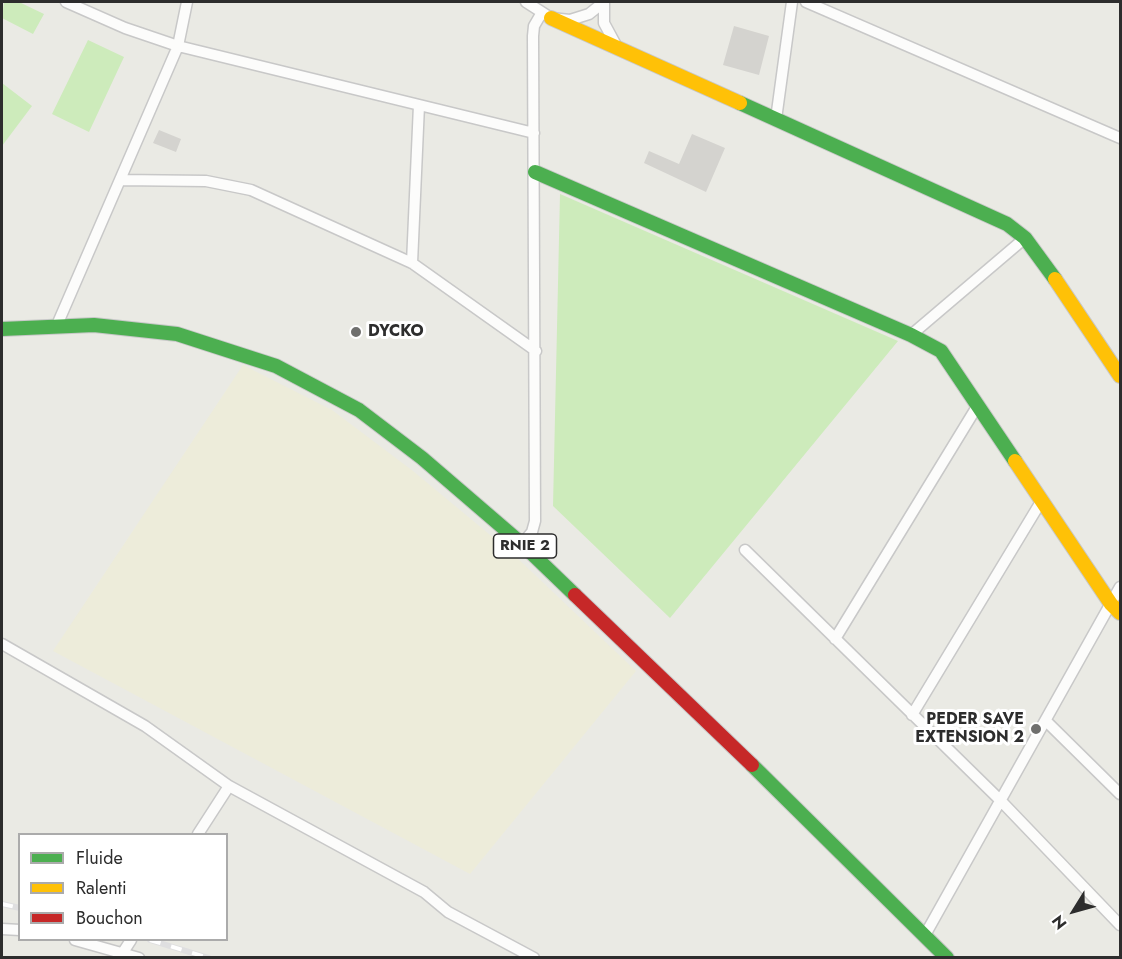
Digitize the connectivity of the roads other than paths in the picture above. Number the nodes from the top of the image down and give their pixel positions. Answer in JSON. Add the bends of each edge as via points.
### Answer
{"nodes":[{"id":1,"x":66,"y":2,"type":"edge"},
{"id":2,"x":187,"y":2,"type":"edge"},
{"id":3,"x":526,"y":2,"type":"edge"},
{"id":4,"x":604,"y":2,"type":"edge"},
{"id":5,"x":792,"y":2,"type":"edge"},
{"id":6,"x":806,"y":2,"type":"edge"},
{"id":7,"x":546,"y":16,"type":"junction"},
{"id":8,"x":178,"y":46,"type":"junction"},
{"id":9,"x":617,"y":48,"type":"junction"},
{"id":10,"x":419,"y":105,"type":"junction"},
{"id":11,"x":776,"y":119,"type":"junction"},
{"id":12,"x":534,"y":133,"type":"junction"},
{"id":13,"x":1120,"y":138,"type":"edge"},
{"id":14,"x":535,"y":172,"type":"junction"},
{"id":15,"x":120,"y":180,"type":"junction"},
{"id":16,"x":1025,"y":238,"type":"junction"},
{"id":17,"x":412,"y":263,"type":"junction"},
{"id":18,"x":57,"y":325,"type":"junction"},
{"id":19,"x":2,"y":329,"type":"edge"},
{"id":20,"x":911,"y":335,"type":"junction"},
{"id":21,"x":536,"y":351,"type":"junction"},
{"id":22,"x":1120,"y":376,"type":"edge"},
{"id":23,"x":978,"y":405,"type":"junction"},
{"id":24,"x":1042,"y":500,"type":"junction"},
{"id":25,"x":522,"y":544,"type":"junction"},
{"id":26,"x":745,"y":550,"type":"dead end"},
{"id":27,"x":1120,"y":587,"type":"edge"},
{"id":28,"x":1116,"y":609,"type":"edge"},
{"id":29,"x":835,"y":639,"type":"junction"},
{"id":30,"x":2,"y":644,"type":"edge"},
{"id":31,"x":912,"y":715,"type":"junction"},
{"id":32,"x":1046,"y":721,"type":"junction"},
{"id":33,"x":229,"y":786,"type":"junction"},
{"id":34,"x":1120,"y":794,"type":"edge"},
{"id":35,"x":1000,"y":801,"type":"junction"},
{"id":36,"x":199,"y":833,"type":"edge"},
{"id":37,"x":1120,"y":926,"type":"edge"},
{"id":38,"x":2,"y":929,"type":"edge"},
{"id":39,"x":18,"y":930,"type":"edge"},
{"id":40,"x":925,"y":935,"type":"junction"},
{"id":41,"x":81,"y":941,"type":"edge"},
{"id":42,"x":130,"y":941,"type":"edge"},
{"id":43,"x":121,"y":955,"type":"edge"},
{"id":44,"x":139,"y":957,"type":"edge"},
{"id":45,"x":534,"y":957,"type":"edge"},
{"id":46,"x":947,"y":957,"type":"edge"}],
"edges":[{"from":1,"to":8,"type":"street"},
{"from":2,"to":8,"type":"street"},
{"from":3,"to":7,"type":"street"},
{"from":4,"to":7,"type":"street","via":[[580,18]]},
{"from":4,"to":9,"type":"street","via":[[604,23]]},
{"from":5,"to":11,"type":"street"},
{"from":6,"to":13,"type":"street"},
{"from":7,"to":9,"type":"street"},
{"from":7,"to":12,"type":"street","via":[[534,26]]},
{"from":8,"to":10,"type":"street"},
{"from":8,"to":15,"type":"street"},
{"from":9,"to":11,"type":"street"},
{"from":10,"to":12,"type":"street"},
{"from":10,"to":17,"type":"street"},
{"from":11,"to":16,"type":"street","via":[[1006,224]]},
{"from":12,"to":14,"type":"street"},
{"from":14,"to":20,"type":"street"},
{"from":14,"to":21,"type":"street"},
{"from":15,"to":17,"type":"street","via":[[206,181],[251,189]]},
{"from":15,"to":18,"type":"street"},
{"from":16,"to":20,"type":"street"},
{"from":16,"to":22,"type":"street"},
{"from":17,"to":21,"type":"street"},
{"from":18,"to":19,"type":"street","number":"RNIE 2"},
{"from":18,"to":25,"type":"street","number":"RNIE 2","via":[[177,334],[240,352],[306,380],[383,427]]},
{"from":20,"to":23,"type":"street","via":[[941,351]]},
{"from":21,"to":25,"type":"street","via":[[535,521]]},
{"from":23,"to":24,"type":"street"},
{"from":23,"to":29,"type":"street"},
{"from":24,"to":28,"type":"street"},
{"from":24,"to":31,"type":"street"},
{"from":25,"to":40,"type":"street","number":"RNIE 2"},
{"from":26,"to":29,"type":"street"},
{"from":27,"to":28,"type":"street"},
{"from":28,"to":32,"type":"street"},
{"from":29,"to":31,"type":"street"},
{"from":30,"to":33,"type":"street","via":[[145,726]]},
{"from":31,"to":35,"type":"street"},
{"from":32,"to":34,"type":"street"},
{"from":32,"to":35,"type":"street"},
{"from":33,"to":36,"type":"street"},
{"from":33,"to":45,"type":"street","via":[[424,892],[447,912]]},
{"from":35,"to":37,"type":"street"},
{"from":35,"to":40,"type":"street"},
{"from":38,"to":39,"type":"street"},
{"from":40,"to":46,"type":"street","number":"RNIE 2"},
{"from":41,"to":43,"type":"street"},
{"from":42,"to":43,"type":"street"},
{"from":43,"to":44,"type":"street"}]}
